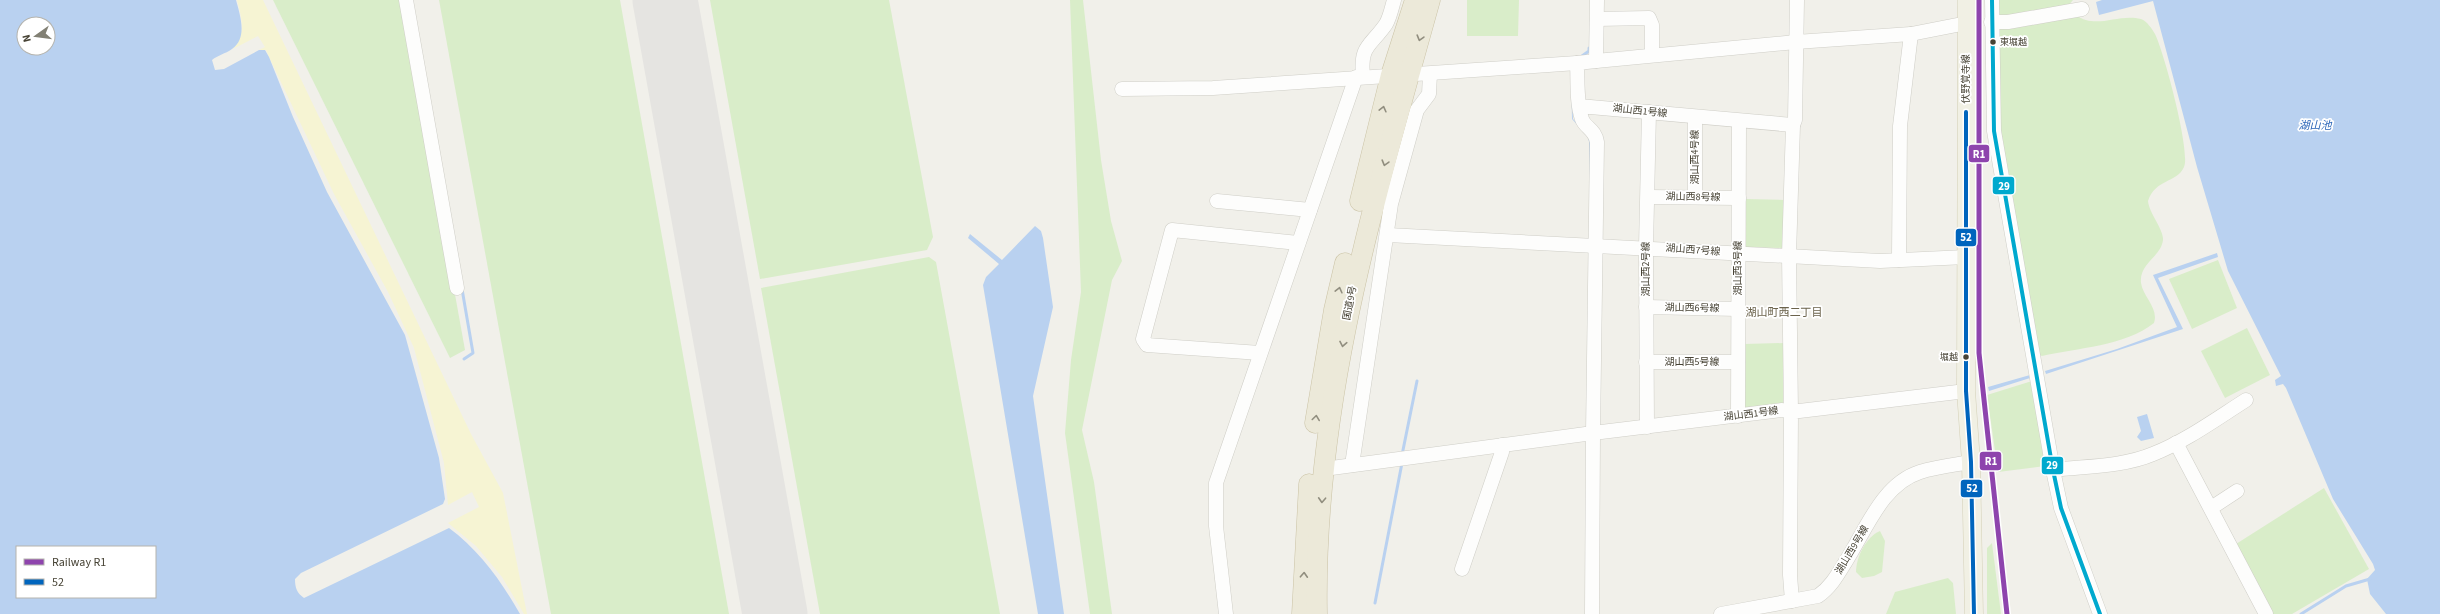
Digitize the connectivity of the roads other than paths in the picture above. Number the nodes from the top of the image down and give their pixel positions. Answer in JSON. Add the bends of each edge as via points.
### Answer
{"nodes":[{"id":1,"x":406,"y":0,"type":"edge"},
{"id":2,"x":1394,"y":0,"type":"edge"},
{"id":3,"x":1415,"y":0,"type":"edge"},
{"id":4,"x":1430,"y":0,"type":"edge"},
{"id":5,"x":1597,"y":0,"type":"edge"},
{"id":6,"x":1797,"y":0,"type":"edge"},
{"id":7,"x":1967,"y":0,"type":"edge"},
{"id":8,"x":1992,"y":0,"type":"edge"},
{"id":9,"x":2082,"y":9,"type":"dead end"},
{"id":10,"x":1597,"y":19,"type":"junction"},
{"id":11,"x":1991,"y":22,"type":"junction"},
{"id":12,"x":1967,"y":23,"type":"junction"},
{"id":13,"x":1911,"y":34,"type":"junction"},
{"id":14,"x":1796,"y":42,"type":"junction"},
{"id":15,"x":1652,"y":55,"type":"junction"},
{"id":16,"x":1596,"y":60,"type":"junction"},
{"id":17,"x":1577,"y":63,"type":"junction"},
{"id":18,"x":1430,"y":74,"type":"junction"},
{"id":19,"x":1400,"y":75,"type":"junction"},
{"id":20,"x":1359,"y":77,"type":"junction"},
{"id":21,"x":1122,"y":89,"type":"dead end"},
{"id":22,"x":1579,"y":106,"type":"junction"},
{"id":23,"x":1649,"y":112,"type":"junction"},
{"id":24,"x":1695,"y":117,"type":"junction"},
{"id":25,"x":1739,"y":120,"type":"junction"},
{"id":26,"x":1793,"y":125,"type":"junction"},
{"id":27,"x":1648,"y":197,"type":"junction"},
{"id":28,"x":1695,"y":197,"type":"junction"},
{"id":29,"x":1739,"y":198,"type":"junction"},
{"id":30,"x":1217,"y":201,"type":"dead end"},
{"id":31,"x":1310,"y":210,"type":"junction"},
{"id":32,"x":1388,"y":235,"type":"junction"},
{"id":33,"x":1298,"y":243,"type":"junction"},
{"id":34,"x":1596,"y":245,"type":"junction"},
{"id":35,"x":1646,"y":247,"type":"junction"},
{"id":36,"x":1361,"y":252,"type":"junction"},
{"id":37,"x":1738,"y":253,"type":"junction"},
{"id":38,"x":1789,"y":255,"type":"junction"},
{"id":39,"x":1385,"y":257,"type":"junction"},
{"id":40,"x":1966,"y":257,"type":"junction"},
{"id":41,"x":1899,"y":260,"type":"junction"},
{"id":42,"x":457,"y":288,"type":"dead end"},
{"id":43,"x":1646,"y":307,"type":"junction"},
{"id":44,"x":1738,"y":309,"type":"junction"},
{"id":45,"x":1260,"y":353,"type":"junction"},
{"id":46,"x":1646,"y":362,"type":"junction"},
{"id":47,"x":1738,"y":362,"type":"junction"},
{"id":48,"x":1966,"y":391,"type":"junction"},
{"id":49,"x":2246,"y":400,"type":"dead end"},
{"id":50,"x":1791,"y":412,"type":"junction"},
{"id":51,"x":1738,"y":416,"type":"junction"},
{"id":52,"x":1646,"y":427,"type":"junction"},
{"id":53,"x":1593,"y":433,"type":"junction"},
{"id":54,"x":2176,"y":443,"type":"junction"},
{"id":55,"x":1502,"y":445,"type":"junction"},
{"id":56,"x":1971,"y":462,"type":"junction"},
{"id":57,"x":1352,"y":465,"type":"junction"},
{"id":58,"x":1324,"y":468,"type":"junction"},
{"id":59,"x":2052,"y":470,"type":"junction"},
{"id":60,"x":2237,"y":491,"type":"dead end"},
{"id":61,"x":2211,"y":508,"type":"junction"},
{"id":62,"x":1462,"y":569,"type":"dead end"},
{"id":63,"x":1789,"y":606,"type":"edge"},
{"id":64,"x":1226,"y":614,"type":"edge"},
{"id":65,"x":1302,"y":614,"type":"edge"},
{"id":66,"x":1317,"y":614,"type":"edge"},
{"id":67,"x":1592,"y":614,"type":"edge"},
{"id":68,"x":1726,"y":614,"type":"edge"},
{"id":69,"x":1974,"y":614,"type":"edge"},
{"id":70,"x":2100,"y":614,"type":"edge"},
{"id":71,"x":2266,"y":614,"type":"edge"}],
"edges":[{"from":1,"to":42,"type":"street"},
{"from":2,"to":20,"type":"street","via":[[1386,23],[1361,58]]},
{"from":3,"to":19,"type":"highway","name":"国道9号"},
{"from":4,"to":19,"type":"highway","name":"国道9号","one_way":true},
{"from":5,"to":10,"type":"street"},
{"from":6,"to":14,"type":"street"},
{"from":7,"to":12,"type":"main road","name":"伏野覚寺線"},
{"from":8,"to":11,"type":"street"},
{"from":9,"to":11,"type":"street","via":[[2008,22]]},
{"from":10,"to":15,"type":"street","via":[[1649,18],[1652,25]]},
{"from":10,"to":16,"type":"street"},
{"from":11,"to":59,"type":"street","via":[[1994,131]]},
{"from":12,"to":13,"type":"street"},
{"from":12,"to":40,"type":"main road","name":"伏野覚寺線"},
{"from":13,"to":14,"type":"street"},
{"from":13,"to":41,"type":"street","via":[[1900,126]]},
{"from":14,"to":15,"type":"street"},
{"from":14,"to":26,"type":"street"},
{"from":15,"to":16,"type":"street"},
{"from":16,"to":17,"type":"street"},
{"from":17,"to":18,"type":"street"},
{"from":17,"to":22,"type":"street"},
{"from":18,"to":19,"type":"street"},
{"from":18,"to":32,"type":"street","via":[[1429,94],[1417,110],[1391,204]]},
{"from":19,"to":20,"type":"street"},
{"from":19,"to":36,"type":"highway","name":"国道9号","one_way":true},
{"from":65,"to":19,"type":"highway","name":"国道9号","one_way":true,"via":[[1313,439],[1334,310]]},
{"from":20,"to":21,"type":"street","via":[[1213,88]]},
{"from":20,"to":31,"type":"street"},
{"from":22,"to":23,"type":"street","name":"湖山西1号線"},
{"from":22,"to":34,"type":"street","via":[[1582,121],[1593,131],[1597,142]]},
{"from":23,"to":24,"type":"street","name":"湖山西1号線"},
{"from":23,"to":27,"type":"street","name":"湖山西2号線"},
{"from":24,"to":25,"type":"street","name":"湖山西1号線"},
{"from":24,"to":28,"type":"street","name":"湖山西4号線"},
{"from":25,"to":26,"type":"street","name":"湖山西1号線"},
{"from":25,"to":29,"type":"street","name":"湖山西3号線"},
{"from":26,"to":38,"type":"street","name":"湖山西1号線"},
{"from":27,"to":28,"type":"street","name":"湖山西8号線"},
{"from":27,"to":35,"type":"street","name":"湖山西2号線"},
{"from":28,"to":29,"type":"street","name":"湖山西8号線"},
{"from":29,"to":37,"type":"street","name":"湖山西3号線"},
{"from":30,"to":31,"type":"street"},
{"from":31,"to":33,"type":"street"},
{"from":32,"to":34,"type":"street","name":"湖山西7号線"},
{"from":32,"to":39,"type":"street"},
{"from":33,"to":45,"type":"street"},
{"from":33,"to":45,"type":"street","via":[[1172,230],[1142,339],[1147,345]]},
{"from":34,"to":35,"type":"street","name":"湖山西7号線"},
{"from":34,"to":53,"type":"street"},
{"from":35,"to":37,"type":"street","name":"湖山西7号線"},
{"from":35,"to":43,"type":"street","name":"湖山西2号線"},
{"from":36,"to":39,"type":"street"},
{"from":36,"to":58,"type":"highway","name":"国道9号","one_way":true,"via":[[1339,364]]},
{"from":37,"to":38,"type":"street","name":"湖山西7号線"},
{"from":37,"to":44,"type":"street","name":"湖山西3号線"},
{"from":38,"to":41,"type":"street","name":"湖山西7号線"},
{"from":38,"to":50,"type":"street","name":"湖山西1号線"},
{"from":39,"to":57,"type":"street"},
{"from":40,"to":41,"type":"street","name":"湖山西7号線"},
{"from":40,"to":48,"type":"main road","name":"伏野覚寺線"},
{"from":43,"to":44,"type":"street","name":"湖山西6号線"},
{"from":43,"to":46,"type":"street","name":"湖山西2号線"},
{"from":44,"to":47,"type":"street","name":"湖山西3号線"},
{"from":45,"to":64,"type":"street","via":[[1216,483],[1216,526]]},
{"from":46,"to":47,"type":"street","name":"湖山西5号線"},
{"from":46,"to":52,"type":"street","name":"湖山西2号線"},
{"from":47,"to":51,"type":"street","name":"湖山西3号線"},
{"from":48,"to":50,"type":"street"},
{"from":48,"to":56,"type":"main road","name":"伏野覚寺線"},
{"from":49,"to":54,"type":"street"},
{"from":50,"to":51,"type":"street","name":"湖山西1号線","via":[[1782,410]]},
{"from":50,"to":63,"type":"street"},
{"from":51,"to":52,"type":"street","name":"湖山西1号線"},
{"from":52,"to":53,"type":"street","name":"湖山西1号線"},
{"from":53,"to":55,"type":"street","name":"湖山西1号線"},
{"from":53,"to":67,"type":"street"},
{"from":54,"to":59,"type":"street","via":[[2152,455],[2116,463]]},
{"from":54,"to":61,"type":"street"},
{"from":55,"to":57,"type":"street","name":"湖山西1号線"},
{"from":55,"to":62,"type":"street","via":[[1489,494]]},
{"from":56,"to":63,"type":"street","name":"湖山西9号線","via":[[1920,472],[1902,481],[1877,508],[1828,590]]},
{"from":56,"to":69,"type":"main road","name":"伏野覚寺線"},
{"from":57,"to":58,"type":"street","name":"湖山西1号線"},
{"from":58,"to":66,"type":"highway","name":"国道9号","one_way":true},
{"from":59,"to":70,"type":"street","via":[[2061,508]]},
{"from":60,"to":61,"type":"street"},
{"from":61,"to":71,"type":"street"},
{"from":63,"to":68,"type":"street","name":"湖山西9号線"}]}
